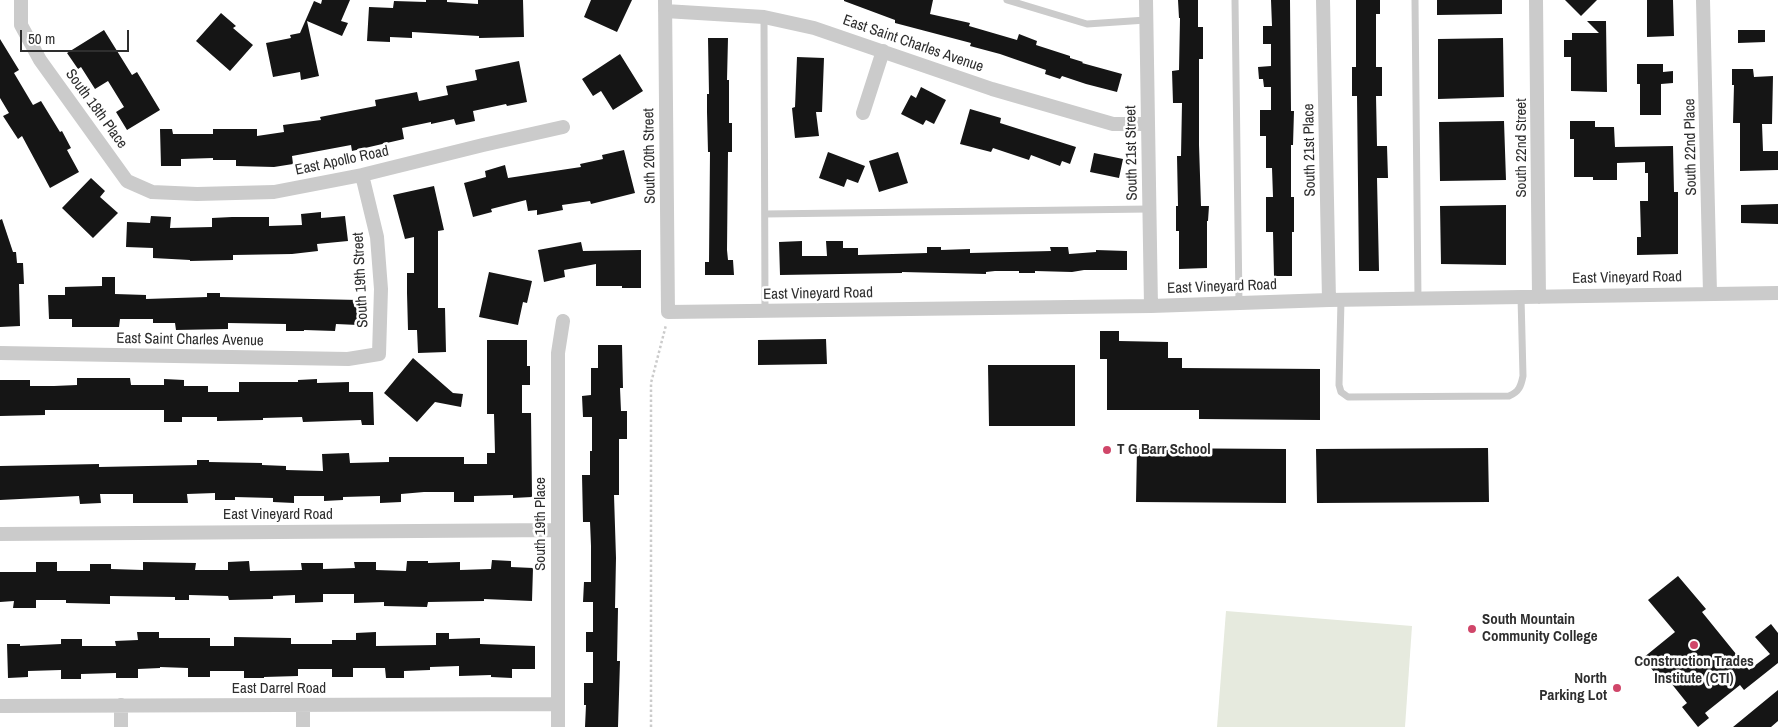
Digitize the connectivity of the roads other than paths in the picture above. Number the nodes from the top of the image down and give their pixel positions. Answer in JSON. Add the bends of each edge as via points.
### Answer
{"nodes":[{"id":1,"x":21,"y":0,"type":"edge"},
{"id":2,"x":1007,"y":0,"type":"edge"},
{"id":3,"x":1146,"y":0,"type":"edge"},
{"id":4,"x":1235,"y":0,"type":"edge"},
{"id":5,"x":1323,"y":0,"type":"edge"},
{"id":6,"x":1415,"y":0,"type":"edge"},
{"id":7,"x":1536,"y":0,"type":"edge"},
{"id":8,"x":1703,"y":0,"type":"edge"},
{"id":9,"x":665,"y":5,"type":"edge"},
{"id":10,"x":764,"y":17,"type":"junction"},
{"id":11,"x":1146,"y":20,"type":"junction"},
{"id":12,"x":883,"y":51,"type":"junction"},
{"id":13,"x":863,"y":113,"type":"dead end"},
{"id":14,"x":1148,"y":124,"type":"junction"},
{"id":15,"x":563,"y":127,"type":"dead end"},
{"id":16,"x":362,"y":175,"type":"junction"},
{"id":17,"x":127,"y":181,"type":"joint"},
{"id":18,"x":1150,"y":209,"type":"junction"},
{"id":19,"x":765,"y":214,"type":"junction"},
{"id":20,"x":1778,"y":292,"type":"edge"},
{"id":21,"x":1710,"y":293,"type":"junction"},
{"id":22,"x":1521,"y":297,"type":"junction"},
{"id":23,"x":1539,"y":297,"type":"junction"},
{"id":24,"x":1418,"y":299,"type":"junction"},
{"id":25,"x":1335,"y":300,"type":"junction"},
{"id":26,"x":1238,"y":303,"type":"junction"},
{"id":27,"x":1151,"y":306,"type":"junction"},
{"id":28,"x":765,"y":311,"type":"junction"},
{"id":29,"x":668,"y":312,"type":"joint"},
{"id":30,"x":563,"y":322,"type":"dead end"},
{"id":31,"x":0,"y":354,"type":"edge"},
{"id":32,"x":379,"y":354,"type":"joint"},
{"id":33,"x":557,"y":530,"type":"junction"},
{"id":34,"x":0,"y":534,"type":"edge"},
{"id":35,"x":558,"y":704,"type":"junction"},
{"id":36,"x":121,"y":705,"type":"junction"},
{"id":37,"x":303,"y":705,"type":"junction"},
{"id":38,"x":0,"y":706,"type":"edge"},
{"id":39,"x":121,"y":727,"type":"edge"},
{"id":40,"x":303,"y":727,"type":"edge"},
{"id":41,"x":558,"y":727,"type":"edge"}],
"edges":[{"from":1,"to":17,"type":"street","name":"South 18th Place","via":[[21,25],[40,60]]},
{"from":2,"to":11,"type":"lane","via":[[1087,24]]},
{"from":3,"to":11,"type":"street","name":"South 21st Street"},
{"from":4,"to":26,"type":"lane"},
{"from":5,"to":25,"type":"street","name":"South 21st Place"},
{"from":6,"to":24,"type":"lane"},
{"from":7,"to":23,"type":"street","name":"South 22nd Street"},
{"from":8,"to":21,"type":"street","name":"South 22nd Place"},
{"from":9,"to":10,"type":"street","name":"East Saint Charles Avenue"},
{"from":9,"to":29,"type":"street","name":"South 20th Street"},
{"from":10,"to":12,"type":"street","name":"East Saint Charles Avenue","via":[[814,28]]},
{"from":10,"to":19,"type":"lane"},
{"from":11,"to":14,"type":"street","name":"South 21st Street"},
{"from":12,"to":13,"type":"street"},
{"from":12,"to":14,"type":"street","name":"East Saint Charles Avenue","via":[[992,89],[1113,124]]},
{"from":14,"to":18,"type":"street","name":"South 21st Street"},
{"from":15,"to":16,"type":"street","name":"East Apollo Road"},
{"from":16,"to":17,"type":"street","name":"East Apollo Road","via":[[274,192],[198,194],[152,192]]},
{"from":16,"to":32,"type":"street","name":"South 19th Street","via":[[377,237],[381,289]]},
{"from":18,"to":19,"type":"lane"},
{"from":18,"to":27,"type":"street","name":"South 21st Street"},
{"from":19,"to":28,"type":"lane"},
{"from":20,"to":21,"type":"street","name":"East Vineyard Road"},
{"from":21,"to":23,"type":"street","name":"East Vineyard Road"},
{"from":22,"to":23,"type":"street","name":"East Vineyard Road"},
{"from":22,"to":24,"type":"street","name":"East Vineyard Road"},
{"from":22,"to":25,"type":"lane","via":[[1524,376],[1516,393],[1508,396],[1348,397],[1341,392],[1339,385]]},
{"from":24,"to":25,"type":"street","name":"East Vineyard Road"},
{"from":25,"to":26,"type":"street","name":"East Vineyard Road"},
{"from":26,"to":27,"type":"street","name":"East Vineyard Road"},
{"from":27,"to":28,"type":"street","name":"East Vineyard Road"},
{"from":28,"to":29,"type":"street","name":"East Vineyard Road"},
{"from":30,"to":33,"type":"street","name":"South 19th Place","via":[[558,353]]},
{"from":31,"to":32,"type":"street","name":"East Saint Charles Avenue","via":[[348,359]]},
{"from":33,"to":34,"type":"street","name":"East Vineyard Road"},
{"from":33,"to":35,"type":"street","name":"South 19th Place"},
{"from":35,"to":37,"type":"street","name":"East Darrel Road"},
{"from":35,"to":41,"type":"street","name":"South 19th Place"},
{"from":36,"to":37,"type":"street","name":"East Darrel Road"},
{"from":36,"to":38,"type":"street","name":"East Darrel Road"},
{"from":36,"to":39,"type":"street"},
{"from":37,"to":40,"type":"street"}]}
